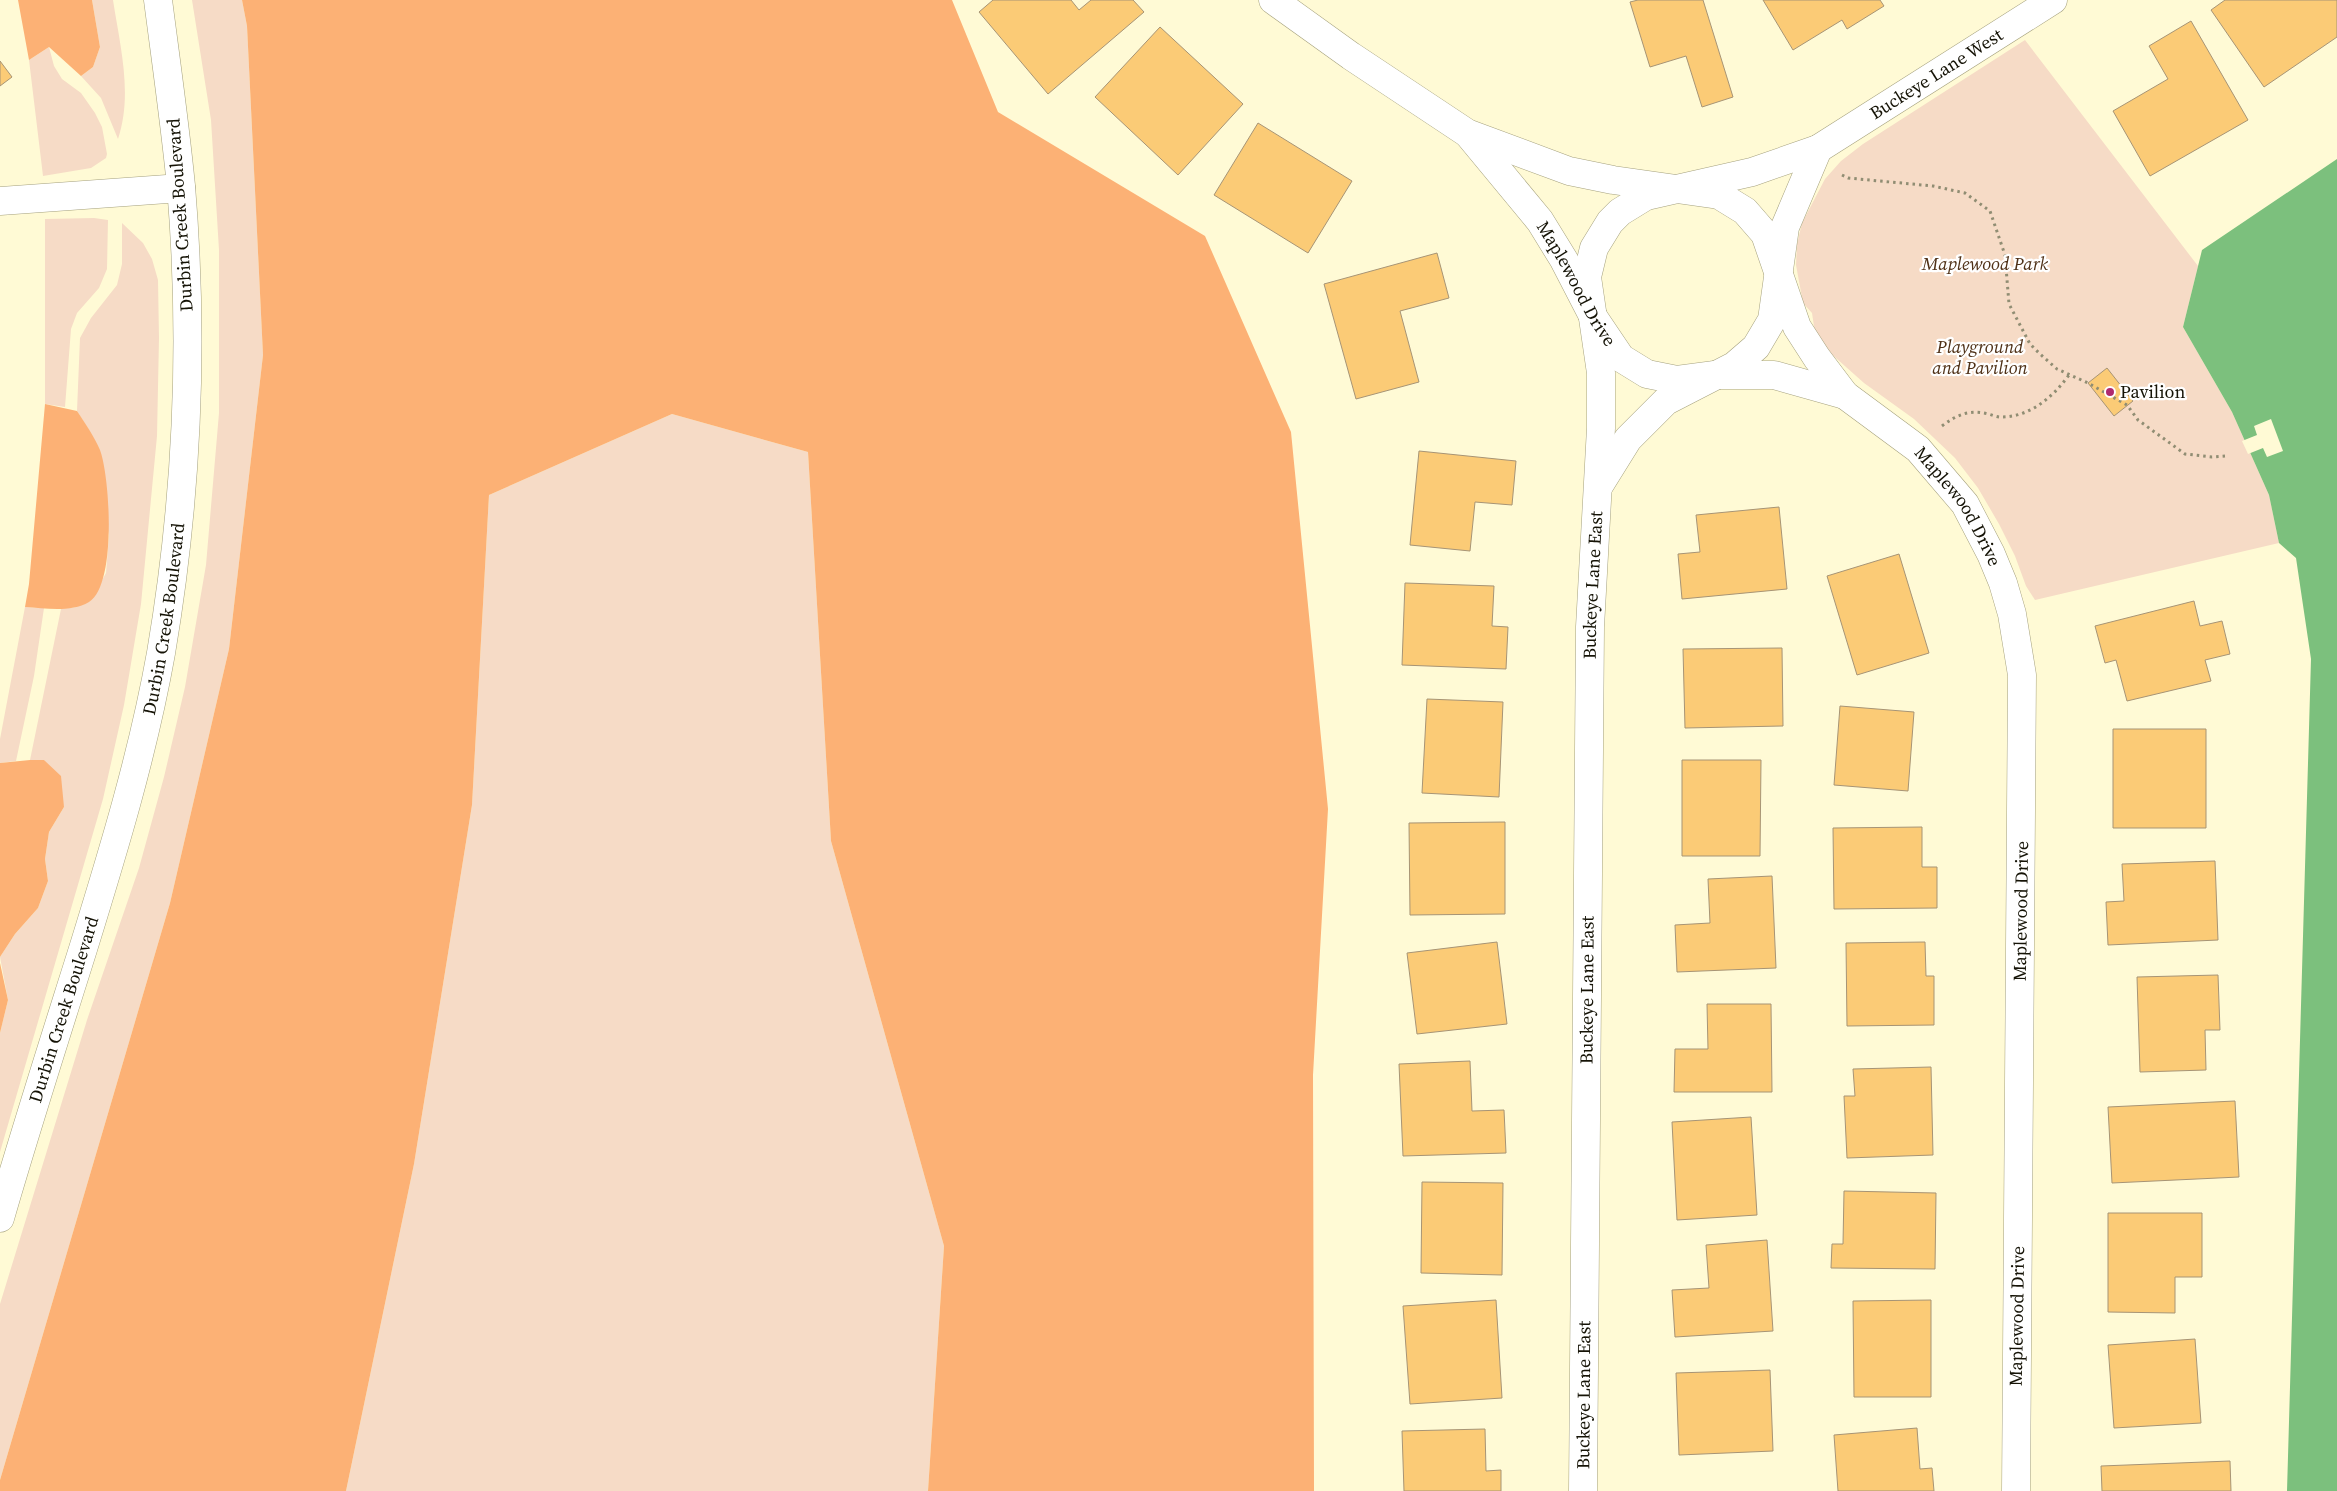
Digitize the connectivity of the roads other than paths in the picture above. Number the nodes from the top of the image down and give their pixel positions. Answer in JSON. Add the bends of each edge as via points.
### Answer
{"nodes":[{"id":1,"x":158,"y":0,"type":"edge"},
{"id":2,"x":1273,"y":0,"type":"edge"},
{"id":3,"x":2053,"y":0,"type":"edge"},
{"id":4,"x":1467,"y":133,"type":"junction"},
{"id":5,"x":1818,"y":149,"type":"junction"},
{"id":6,"x":181,"y":188,"type":"junction"},
{"id":7,"x":1675,"y":188,"type":"junction"},
{"id":8,"x":0,"y":201,"type":"edge"},
{"id":9,"x":1779,"y":276,"type":"junction"},
{"id":10,"x":1594,"y":318,"type":"junction"},
{"id":11,"x":1715,"y":375,"type":"junction"},
{"id":12,"x":1845,"y":395,"type":"junction"},
{"id":13,"x":1598,"y":488,"type":"junction"},
{"id":14,"x":0,"y":1218,"type":"edge"},
{"id":15,"x":1583,"y":1491,"type":"edge"},
{"id":16,"x":2016,"y":1491,"type":"edge"}],
"edges":[{"from":1,"to":6,"type":"street","name":"Durbin Creek Boulevard"},
{"from":2,"to":4,"type":"street","name":"Maplewood Drive"},
{"from":3,"to":5,"type":"street","name":"Buckeye Lane West"},
{"from":4,"to":7,"type":"street","name":"Maplewood Drive","via":[[1569,171]]},
{"from":4,"to":10,"type":"street","name":"Maplewood Drive","via":[[1540,221]]},
{"from":5,"to":7,"type":"street","name":"Buckeye Lane West","via":[[1752,172]]},
{"from":5,"to":9,"type":"street","via":[[1785,227]]},
{"from":6,"to":8,"type":"street"},
{"from":6,"to":14,"type":"street","name":"Durbin Creek Boulevard","via":[[187,317],[185,439],[176,547],[160,654],[138,760],[115,846]]},
{"from":7,"to":9,"type":"street","name":"Maplewood Drive","via":[[1719,195],[1745,211],[1765,234]]},
{"from":7,"to":10,"type":"street","name":"Buckeye Lane East","via":[[1646,196],[1610,222],[1594,248],[1587,277]]},
{"from":9,"to":11,"type":"street","name":"Maplewood Drive","via":[[1772,320],[1756,347],[1734,366]]},
{"from":9,"to":12,"type":"street","name":"Maplewood Drive","via":[[1797,327]]},
{"from":10,"to":11,"type":"street","name":"Maplewood Drive","via":[[1621,358],[1647,374],[1677,380]]},
{"from":10,"to":13,"type":"street","name":"Buckeye Lane East","via":[[1601,373]]},
{"from":11,"to":12,"type":"street","name":"Maplewood Drive","via":[[1774,375]]},
{"from":11,"to":13,"type":"street","name":"Buckeye Lane East","via":[[1666,401],[1653,413],[1628,439]]},
{"from":12,"to":16,"type":"street","name":"Maplewood Drive","via":[[1918,450],[1965,504],[1991,554],[2012,614],[2022,675]]},
{"from":13,"to":15,"type":"street","name":"Buckeye Lane East","via":[[1590,627]]}]}
